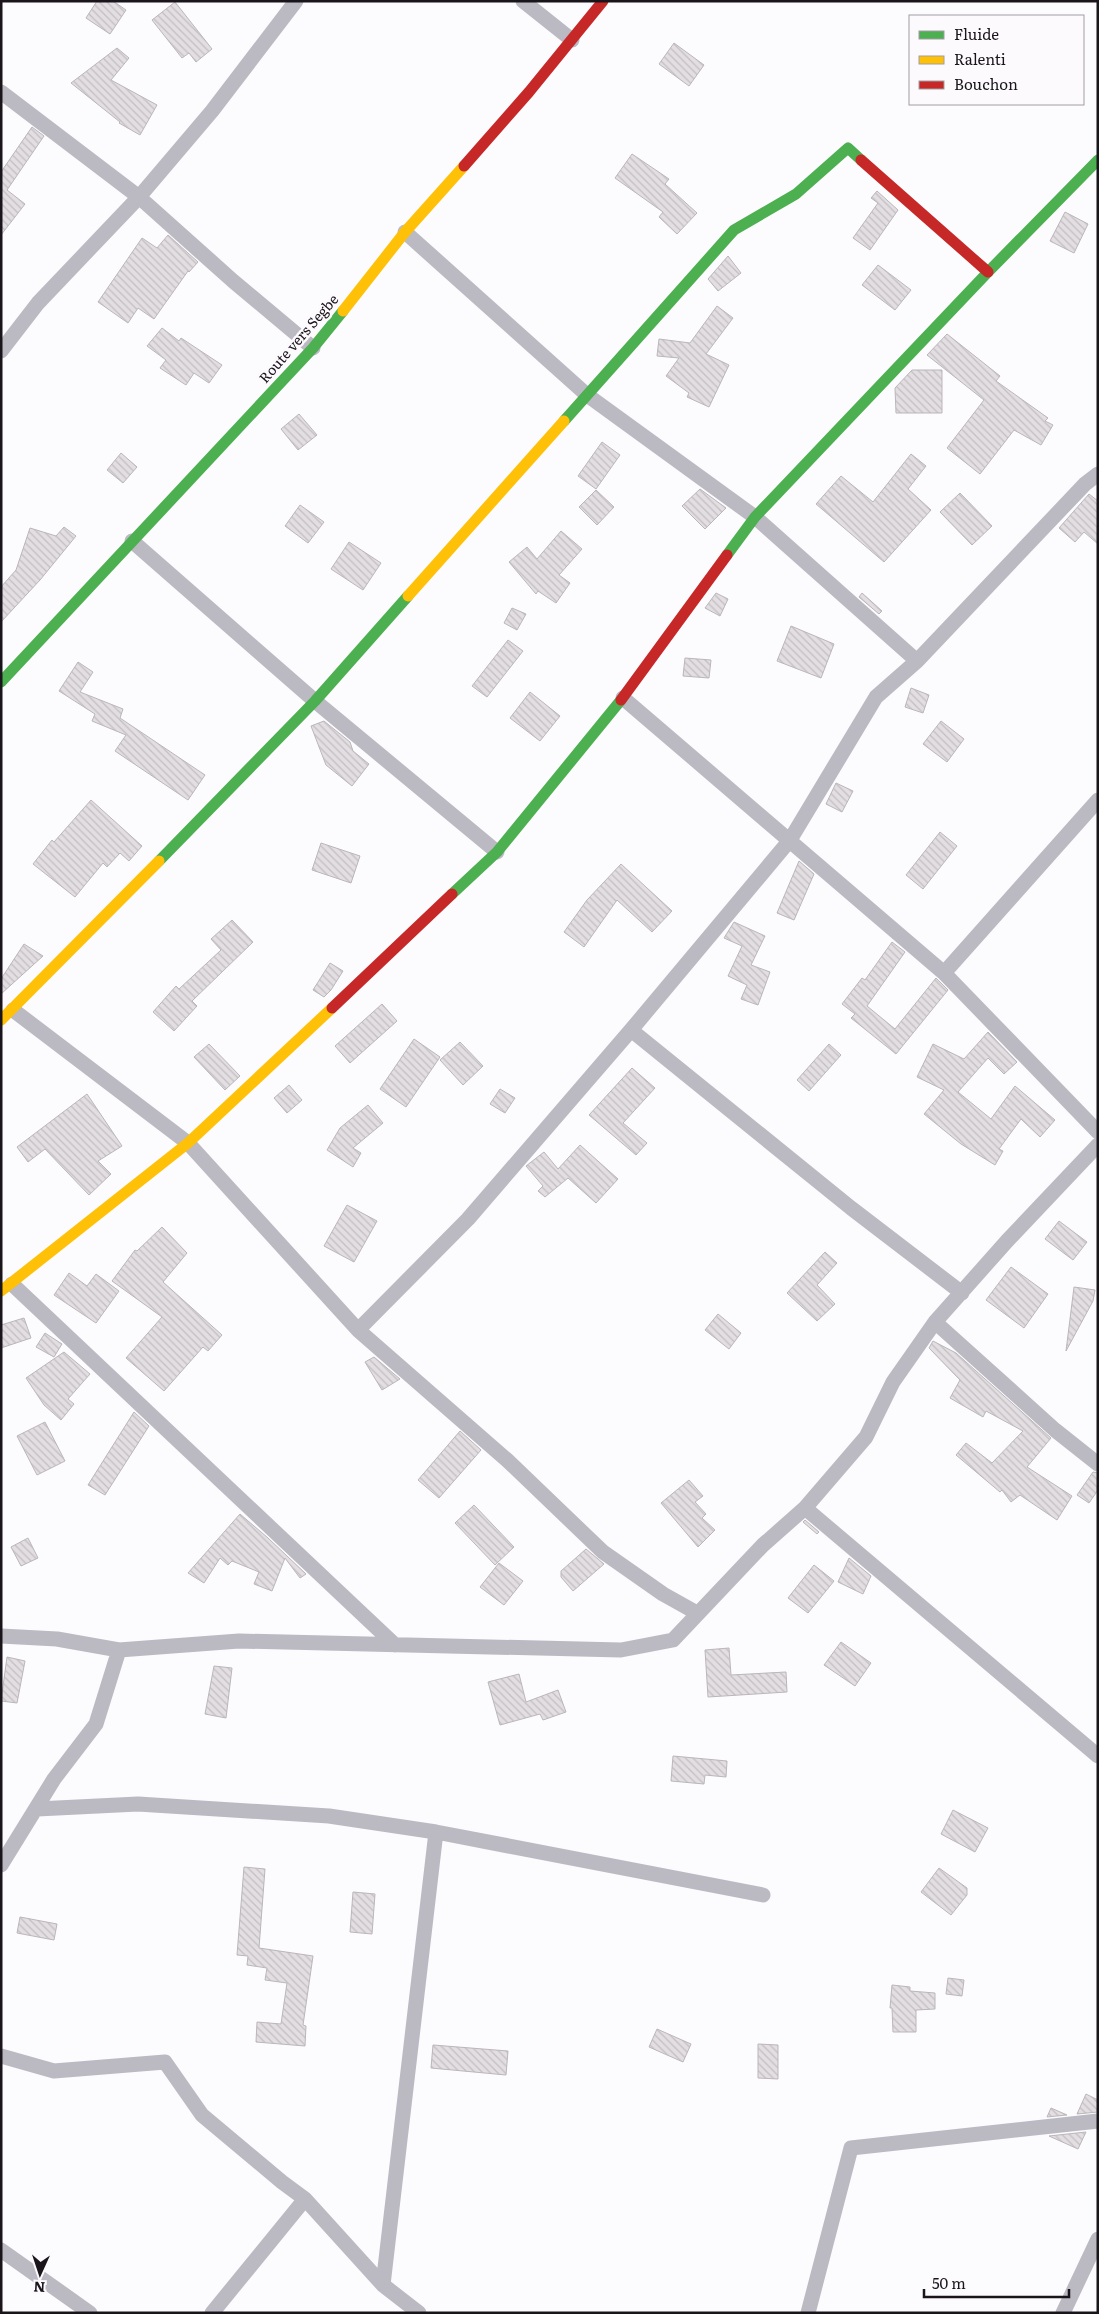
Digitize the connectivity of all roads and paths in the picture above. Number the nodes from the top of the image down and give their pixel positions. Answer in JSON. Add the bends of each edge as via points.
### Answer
{"nodes":[{"id":1,"x":296,"y":1,"type":"edge"},
{"id":2,"x":523,"y":1,"type":"edge"},
{"id":3,"x":603,"y":1,"type":"edge"},
{"id":4,"x":572,"y":40,"type":"junction"},
{"id":5,"x":1,"y":92,"type":"edge"},
{"id":6,"x":1098,"y":160,"type":"edge"},
{"id":7,"x":139,"y":197,"type":"junction"},
{"id":8,"x":405,"y":232,"type":"junction"},
{"id":9,"x":988,"y":272,"type":"junction"},
{"id":10,"x":313,"y":348,"type":"junction"},
{"id":11,"x":1,"y":351,"type":"edge"},
{"id":12,"x":587,"y":395,"type":"junction"},
{"id":13,"x":1098,"y":474,"type":"edge"},
{"id":14,"x":755,"y":517,"type":"junction"},
{"id":15,"x":132,"y":541,"type":"junction"},
{"id":16,"x":917,"y":661,"type":"junction"},
{"id":17,"x":1,"y":682,"type":"edge"},
{"id":18,"x":623,"y":698,"type":"junction"},
{"id":19,"x":315,"y":701,"type":"junction"},
{"id":20,"x":1098,"y":800,"type":"edge"},
{"id":21,"x":790,"y":840,"type":"junction"},
{"id":22,"x":497,"y":852,"type":"junction"},
{"id":23,"x":944,"y":973,"type":"junction"},
{"id":24,"x":7,"y":1015,"type":"edge"},
{"id":25,"x":631,"y":1030,"type":"junction"},
{"id":26,"x":1098,"y":1132,"type":"edge"},
{"id":27,"x":188,"y":1143,"type":"junction"},
{"id":28,"x":1098,"y":1145,"type":"edge"},
{"id":29,"x":6,"y":1288,"type":"edge"},
{"id":30,"x":962,"y":1293,"type":"junction"},
{"id":31,"x":935,"y":1322,"type":"junction"},
{"id":32,"x":358,"y":1330,"type":"junction"},
{"id":33,"x":1098,"y":1464,"type":"edge"},
{"id":34,"x":805,"y":1508,"type":"junction"},
{"id":35,"x":697,"y":1613,"type":"junction"},
{"id":36,"x":1,"y":1636,"type":"edge"},
{"id":37,"x":395,"y":1645,"type":"junction"},
{"id":38,"x":119,"y":1650,"type":"junction"},
{"id":39,"x":1098,"y":1756,"type":"edge"},
{"id":40,"x":37,"y":1809,"type":"junction"},
{"id":41,"x":436,"y":1832,"type":"junction"},
{"id":42,"x":1,"y":1865,"type":"edge"},
{"id":43,"x":763,"y":1895,"type":"dead end"},
{"id":44,"x":1,"y":2056,"type":"edge"},
{"id":45,"x":1098,"y":2120,"type":"edge"},
{"id":46,"x":305,"y":2200,"type":"junction"},
{"id":47,"x":1098,"y":2239,"type":"edge"},
{"id":48,"x":1,"y":2250,"type":"edge"},
{"id":49,"x":383,"y":2285,"type":"junction"},
{"id":50,"x":90,"y":2313,"type":"edge"},
{"id":51,"x":212,"y":2313,"type":"edge"},
{"id":52,"x":420,"y":2313,"type":"edge"},
{"id":53,"x":808,"y":2313,"type":"edge"},
{"id":54,"x":1063,"y":2313,"type":"edge"}],
"edges":[{"from":1,"to":7,"type":"street","via":[[212,111]]},
{"from":2,"to":4,"type":"street"},
{"from":3,"to":4,"type":"street","name":"Route vers Segbe"},
{"from":4,"to":8,"type":"street","name":"Route vers Segbe"},
{"from":5,"to":7,"type":"street"},
{"from":6,"to":9,"type":"street"},
{"from":7,"to":10,"type":"street"},
{"from":7,"to":11,"type":"street","via":[[38,303]]},
{"from":8,"to":10,"type":"street","name":"Route vers Segbe"},
{"from":8,"to":12,"type":"street"},
{"from":9,"to":12,"type":"street","via":[[848,148],[796,194],[734,230]]},
{"from":9,"to":14,"type":"street"},
{"from":10,"to":15,"type":"street","name":"Route vers Segbe"},
{"from":12,"to":14,"type":"street"},
{"from":12,"to":19,"type":"street"},
{"from":13,"to":16,"type":"street"},
{"from":14,"to":16,"type":"street"},
{"from":14,"to":18,"type":"street"},
{"from":15,"to":17,"type":"street","name":"Route vers Segbe"},
{"from":15,"to":19,"type":"street"},
{"from":16,"to":21,"type":"street","via":[[876,697]]},
{"from":18,"to":21,"type":"street"},
{"from":18,"to":22,"type":"street"},
{"from":19,"to":22,"type":"street"},
{"from":19,"to":24,"type":"street"},
{"from":20,"to":23,"type":"street"},
{"from":21,"to":23,"type":"street"},
{"from":21,"to":25,"type":"street"},
{"from":22,"to":27,"type":"street"},
{"from":23,"to":26,"type":"street"},
{"from":24,"to":27,"type":"street"},
{"from":25,"to":30,"type":"street","via":[[851,1208]]},
{"from":25,"to":32,"type":"street","via":[[468,1219]]},
{"from":27,"to":29,"type":"street"},
{"from":27,"to":32,"type":"street"},
{"from":28,"to":30,"type":"street"},
{"from":29,"to":37,"type":"street"},
{"from":30,"to":31,"type":"street"},
{"from":31,"to":33,"type":"street","via":[[1055,1430]]},
{"from":31,"to":34,"type":"street","via":[[893,1382],[866,1438]]},
{"from":32,"to":35,"type":"street","via":[[507,1460],[603,1552],[663,1594]]},
{"from":34,"to":35,"type":"street","via":[[763,1545]]},
{"from":34,"to":39,"type":"street"},
{"from":35,"to":37,"type":"street","via":[[673,1640],[621,1650]]},
{"from":36,"to":38,"type":"street","via":[[57,1639]]},
{"from":37,"to":38,"type":"street","via":[[239,1641]]},
{"from":38,"to":40,"type":"street","via":[[96,1724],[54,1779]]},
{"from":40,"to":41,"type":"street","via":[[138,1804],[329,1816]]},
{"from":40,"to":42,"type":"street"},
{"from":41,"to":43,"type":"street"},
{"from":41,"to":49,"type":"street"},
{"from":44,"to":46,"type":"street","via":[[54,2071],[165,2062],[202,2114]]},
{"from":45,"to":53,"type":"street","via":[[851,2148]]},
{"from":46,"to":49,"type":"street"},
{"from":46,"to":51,"type":"street"},
{"from":47,"to":54,"type":"street"},
{"from":48,"to":50,"type":"street"},
{"from":49,"to":52,"type":"street"}]}
